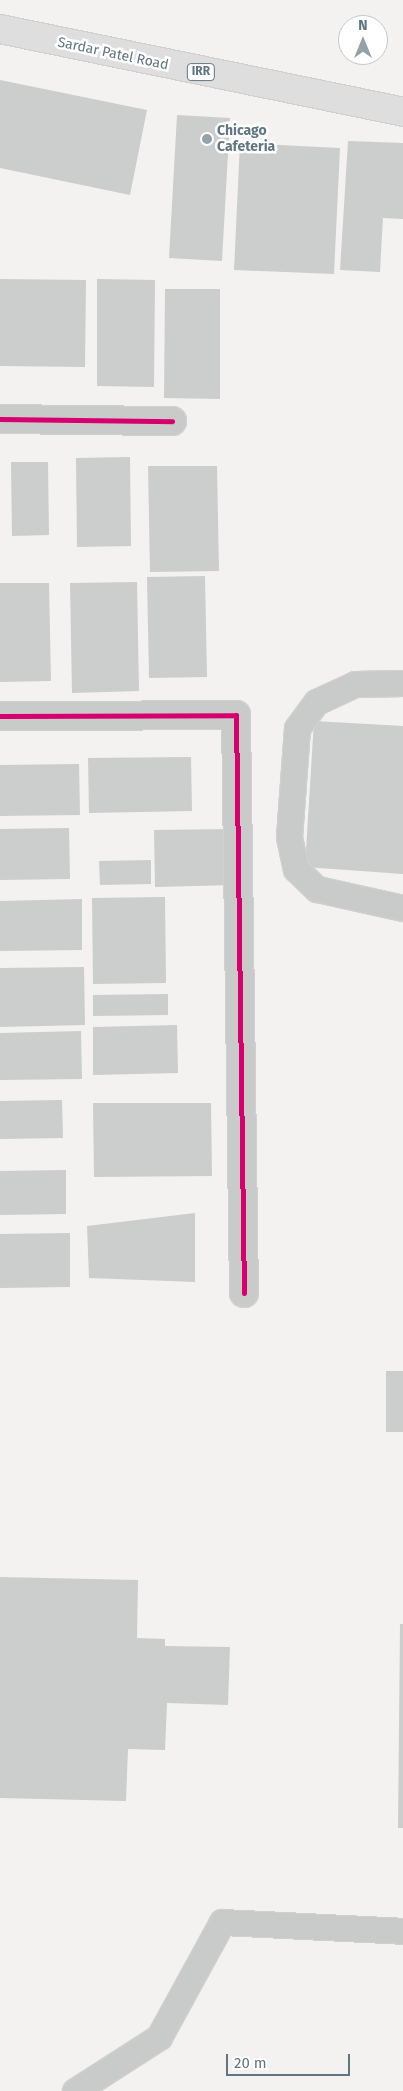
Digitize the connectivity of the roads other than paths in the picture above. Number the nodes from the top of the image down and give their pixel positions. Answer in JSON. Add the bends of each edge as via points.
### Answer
{"nodes":[{"id":1,"x":0,"y":29,"type":"edge"},
{"id":2,"x":403,"y":112,"type":"edge"},
{"id":3,"x":0,"y":419,"type":"edge"},
{"id":4,"x":172,"y":421,"type":"dead end"},
{"id":5,"x":403,"y":683,"type":"edge"},
{"id":6,"x":0,"y":716,"type":"edge"},
{"id":7,"x":403,"y":908,"type":"edge"},
{"id":8,"x":244,"y":1293,"type":"dead end"},
{"id":9,"x":403,"y":1931,"type":"edge"},
{"id":10,"x":75,"y":2091,"type":"edge"}],
"edges":[{"from":1,"to":2,"type":"main road","name":"Sardar Patel Road","number":"IRR"},
{"from":3,"to":4,"type":"street"},
{"from":5,"to":7,"type":"lane","via":[[355,684],[316,702],[297,728],[289,837],[296,869],[317,889]]},
{"from":6,"to":8,"type":"street","via":[[236,715]]},
{"from":9,"to":10,"type":"lane","via":[[222,1922],[159,2037]]}]}
